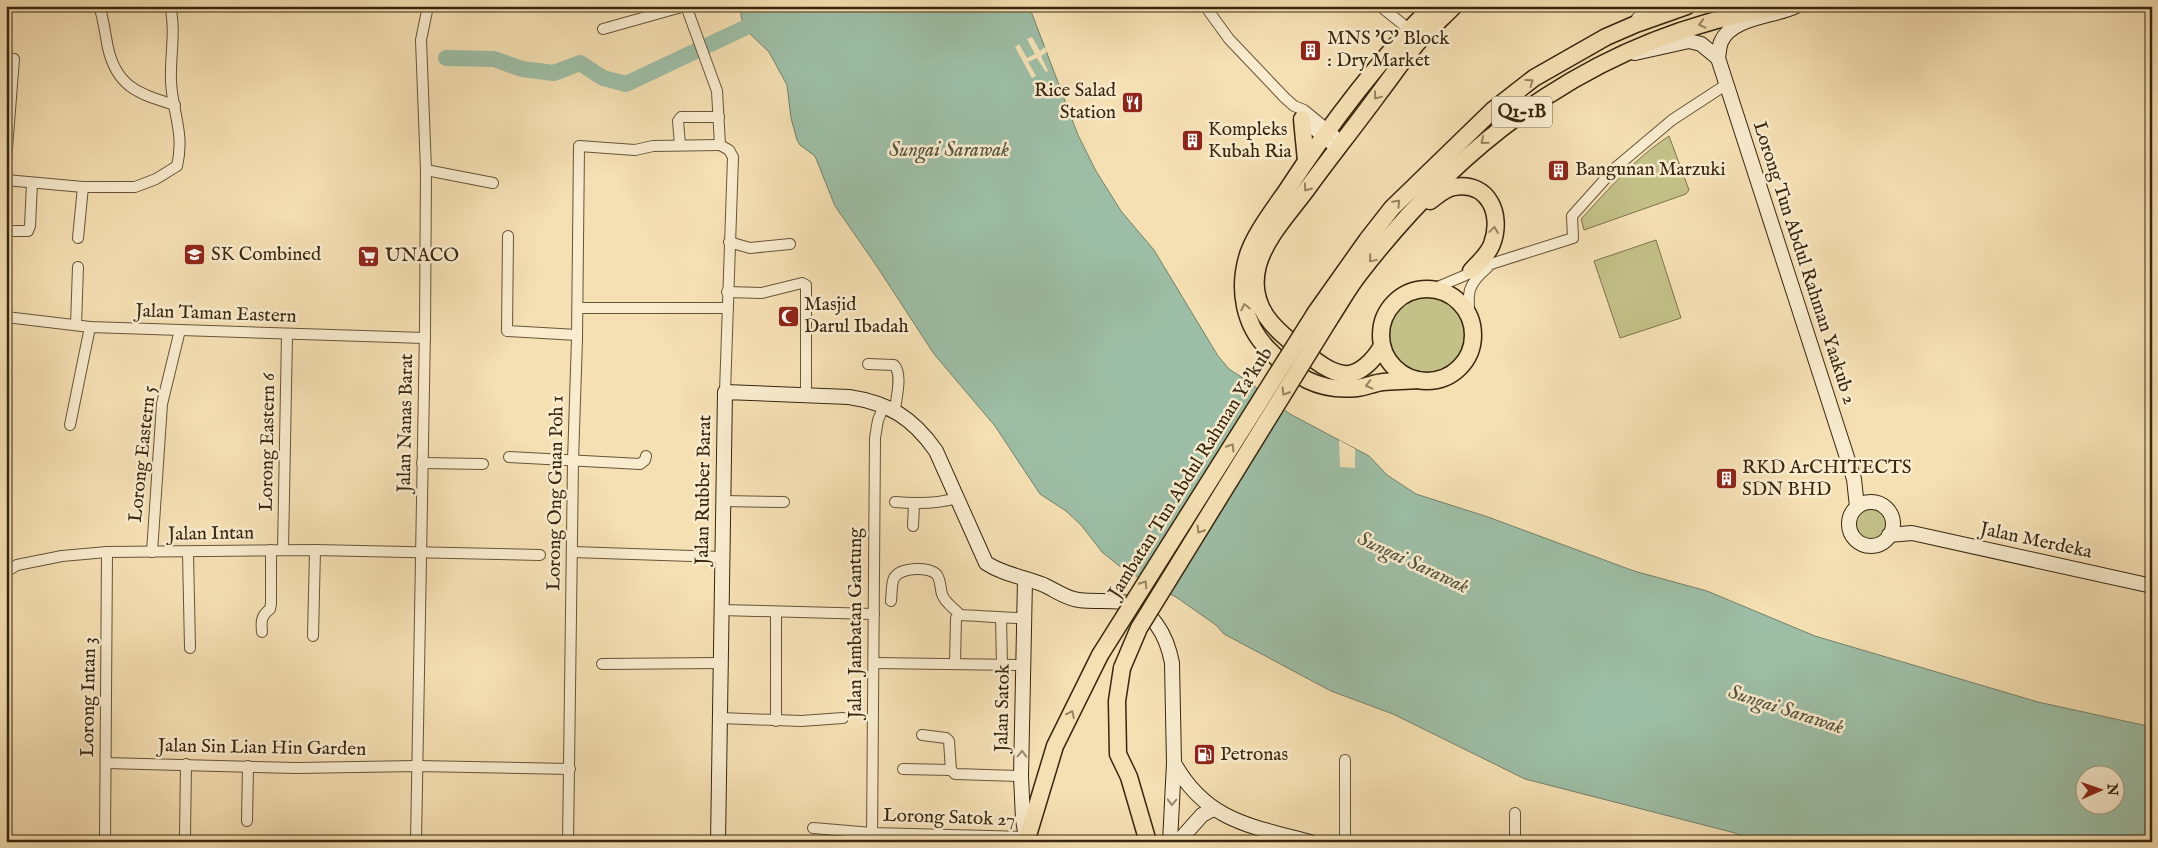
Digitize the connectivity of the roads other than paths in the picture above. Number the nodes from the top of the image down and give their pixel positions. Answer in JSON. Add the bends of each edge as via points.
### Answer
{"nodes":[{"id":1,"x":100,"y":6,"type":"edge"},
{"id":2,"x":170,"y":6,"type":"edge"},
{"id":3,"x":428,"y":6,"type":"edge"},
{"id":4,"x":686,"y":6,"type":"edge"},
{"id":5,"x":1205,"y":6,"type":"edge"},
{"id":6,"x":1380,"y":6,"type":"edge"},
{"id":7,"x":1454,"y":6,"type":"edge"},
{"id":8,"x":1656,"y":6,"type":"edge"},
{"id":9,"x":1686,"y":6,"type":"edge"},
{"id":10,"x":1784,"y":6,"type":"edge"},
{"id":11,"x":1796,"y":6,"type":"edge"},
{"id":12,"x":1426,"y":9,"type":"edge"},
{"id":13,"x":1636,"y":24,"type":"junction"},
{"id":14,"x":603,"y":29,"type":"dead end"},
{"id":15,"x":1410,"y":30,"type":"junction"},
{"id":16,"x":1623,"y":54,"type":"junction"},
{"id":17,"x":1718,"y":58,"type":"junction"},
{"id":18,"x":14,"y":59,"type":"dead end"},
{"id":19,"x":1727,"y":84,"type":"junction"},
{"id":20,"x":175,"y":105,"type":"junction"},
{"id":21,"x":719,"y":117,"type":"junction"},
{"id":22,"x":1312,"y":122,"type":"junction"},
{"id":23,"x":680,"y":145,"type":"junction"},
{"id":24,"x":720,"y":145,"type":"junction"},
{"id":25,"x":1339,"y":145,"type":"junction"},
{"id":26,"x":6,"y":161,"type":"edge"},
{"id":27,"x":1306,"y":161,"type":"junction"},
{"id":28,"x":426,"y":170,"type":"junction"},
{"id":29,"x":6,"y":180,"type":"edge"},
{"id":30,"x":32,"y":183,"type":"junction"},
{"id":31,"x":493,"y":183,"type":"dead end"},
{"id":32,"x":83,"y":187,"type":"junction"},
{"id":33,"x":1403,"y":222,"type":"junction"},
{"id":34,"x":6,"y":231,"type":"edge"},
{"id":35,"x":508,"y":236,"type":"dead end"},
{"id":36,"x":78,"y":238,"type":"dead end"},
{"id":37,"x":728,"y":242,"type":"junction"},
{"id":38,"x":790,"y":244,"type":"dead end"},
{"id":39,"x":1494,"y":262,"type":"junction"},
{"id":40,"x":78,"y":267,"type":"dead end"},
{"id":41,"x":1470,"y":271,"type":"junction"},
{"id":42,"x":1433,"y":289,"type":"junction"},
{"id":43,"x":727,"y":292,"type":"junction"},
{"id":44,"x":578,"y":308,"type":"junction"},
{"id":45,"x":728,"y":308,"type":"junction"},
{"id":46,"x":1322,"y":316,"type":"junction"},
{"id":47,"x":6,"y":317,"type":"edge"},
{"id":48,"x":1470,"y":319,"type":"junction"},
{"id":49,"x":76,"y":325,"type":"junction"},
{"id":50,"x":90,"y":327,"type":"junction"},
{"id":51,"x":180,"y":330,"type":"junction"},
{"id":52,"x":288,"y":335,"type":"junction"},
{"id":53,"x":578,"y":335,"type":"junction"},
{"id":54,"x":425,"y":338,"type":"junction"},
{"id":55,"x":1382,"y":346,"type":"junction"},
{"id":56,"x":868,"y":364,"type":"dead end"},
{"id":57,"x":1417,"y":380,"type":"junction"},
{"id":58,"x":725,"y":392,"type":"junction"},
{"id":59,"x":806,"y":395,"type":"junction"},
{"id":60,"x":889,"y":408,"type":"junction"},
{"id":61,"x":70,"y":425,"type":"dead end"},
{"id":62,"x":646,"y":456,"type":"dead end"},
{"id":63,"x":509,"y":457,"type":"dead end"},
{"id":64,"x":573,"y":461,"type":"junction"},
{"id":65,"x":422,"y":463,"type":"junction"},
{"id":66,"x":483,"y":464,"type":"dead end"},
{"id":67,"x":1854,"y":480,"type":"junction"},
{"id":68,"x":957,"y":498,"type":"junction"},
{"id":69,"x":723,"y":501,"type":"junction"},
{"id":70,"x":784,"y":502,"type":"dead end"},
{"id":71,"x":895,"y":502,"type":"dead end"},
{"id":72,"x":1874,"y":503,"type":"junction"},
{"id":73,"x":914,"y":504,"type":"junction"},
{"id":74,"x":1857,"y":507,"type":"junction"},
{"id":75,"x":1892,"y":520,"type":"junction"},
{"id":76,"x":913,"y":526,"type":"dead end"},
{"id":77,"x":1912,"y":533,"type":"junction"},
{"id":78,"x":1890,"y":535,"type":"junction"},
{"id":79,"x":271,"y":550,"type":"junction"},
{"id":80,"x":283,"y":550,"type":"junction"},
{"id":81,"x":315,"y":550,"type":"junction"},
{"id":82,"x":108,"y":552,"type":"junction"},
{"id":83,"x":152,"y":552,"type":"junction"},
{"id":84,"x":188,"y":552,"type":"junction"},
{"id":85,"x":572,"y":552,"type":"junction"},
{"id":86,"x":420,"y":553,"type":"junction"},
{"id":87,"x":540,"y":555,"type":"dead end"},
{"id":88,"x":722,"y":557,"type":"junction"},
{"id":89,"x":6,"y":572,"type":"edge"},
{"id":90,"x":1025,"y":580,"type":"junction"},
{"id":91,"x":2152,"y":586,"type":"edge"},
{"id":92,"x":891,"y":601,"type":"dead end"},
{"id":93,"x":721,"y":610,"type":"junction"},
{"id":94,"x":776,"y":612,"type":"junction"},
{"id":95,"x":874,"y":614,"type":"junction"},
{"id":96,"x":960,"y":615,"type":"junction"},
{"id":97,"x":1001,"y":618,"type":"junction"},
{"id":98,"x":1024,"y":618,"type":"junction"},
{"id":99,"x":262,"y":632,"type":"dead end"},
{"id":100,"x":313,"y":636,"type":"dead end"},
{"id":101,"x":190,"y":648,"type":"dead end"},
{"id":102,"x":720,"y":663,"type":"junction"},
{"id":103,"x":874,"y":663,"type":"junction"},
{"id":104,"x":602,"y":664,"type":"dead end"},
{"id":105,"x":955,"y":664,"type":"junction"},
{"id":106,"x":1002,"y":665,"type":"junction"},
{"id":107,"x":1024,"y":665,"type":"junction"},
{"id":108,"x":720,"y":718,"type":"junction"},
{"id":109,"x":843,"y":718,"type":"dead end"},
{"id":110,"x":776,"y":721,"type":"junction"},
{"id":111,"x":922,"y":734,"type":"dead end"},
{"id":112,"x":1118,"y":754,"type":"junction"},
{"id":113,"x":1345,"y":760,"type":"dead end"},
{"id":114,"x":106,"y":763,"type":"junction"},
{"id":115,"x":1174,"y":763,"type":"junction"},
{"id":116,"x":186,"y":764,"type":"junction"},
{"id":117,"x":248,"y":766,"type":"junction"},
{"id":118,"x":417,"y":766,"type":"junction"},
{"id":119,"x":570,"y":769,"type":"junction"},
{"id":120,"x":903,"y":769,"type":"dead end"},
{"id":121,"x":951,"y":770,"type":"junction"},
{"id":122,"x":1021,"y":776,"type":"junction"},
{"id":123,"x":1213,"y":809,"type":"junction"},
{"id":124,"x":1515,"y":813,"type":"dead end"},
{"id":125,"x":247,"y":821,"type":"dead end"},
{"id":126,"x":813,"y":828,"type":"dead end"},
{"id":127,"x":185,"y":835,"type":"dead end"},
{"id":128,"x":872,"y":837,"type":"edge"},
{"id":129,"x":1026,"y":839,"type":"edge"},
{"id":130,"x":105,"y":842,"type":"edge"},
{"id":131,"x":416,"y":842,"type":"edge"},
{"id":132,"x":568,"y":842,"type":"edge"},
{"id":133,"x":718,"y":842,"type":"edge"},
{"id":134,"x":1138,"y":842,"type":"edge"},
{"id":135,"x":1148,"y":842,"type":"edge"},
{"id":136,"x":1170,"y":842,"type":"edge"},
{"id":137,"x":1178,"y":842,"type":"edge"},
{"id":138,"x":1310,"y":842,"type":"edge"},
{"id":139,"x":1345,"y":842,"type":"edge"},
{"id":140,"x":1515,"y":842,"type":"edge"}],
"edges":[{"from":1,"to":20,"type":"street","via":[[108,50],[117,75],[133,90]]},
{"from":2,"to":20,"type":"street","via":[[171,82]]},
{"from":3,"to":28,"type":"street","name":"Jalan Nanas Barat","via":[[421,40]]},
{"from":4,"to":14,"type":"street"},
{"from":4,"to":21,"type":"street","via":[[717,91]]},
{"from":5,"to":22,"type":"street","via":[[1229,39]]},
{"from":6,"to":15,"type":"street"},
{"from":7,"to":25,"type":"main road","one_way":true,"via":[[1418,42]]},
{"from":8,"to":13,"type":"street","via":[[1638,17]]},
{"from":9,"to":13,"type":"main road"},
{"from":10,"to":16,"type":"main road","number":"Q1-1B","one_way":true,"via":[[1685,28]]},
{"from":11,"to":17,"type":"main road","via":[[1783,13],[1741,23],[1729,30],[1721,42]]},
{"from":12,"to":15,"type":"main road"},
{"from":46,"to":13,"type":"main road","one_way":true,"via":[[1367,240],[1392,208],[1493,110],[1534,78],[1606,37]]},
{"from":15,"to":22,"type":"main road","via":[[1342,112]]},
{"from":16,"to":17,"type":"main road","via":[[1690,41],[1701,44]]},
{"from":16,"to":33,"type":"main road","number":"Q1-1B","one_way":true,"via":[[1512,119],[1469,154]]},
{"from":17,"to":19,"type":"main road","name":"Lorong Tun Abdul Rahman Yaakub 2"},
{"from":18,"to":26,"type":"street"},
{"from":19,"to":39,"type":"street","via":[[1672,120],[1615,168],[1572,216],[1573,238]]},
{"from":19,"to":67,"type":"main road","name":"Lorong Tun Abdul Rahman Yaakub 2"},
{"from":20,"to":32,"type":"street","via":[[180,151],[177,166],[135,187]]},
{"from":21,"to":23,"type":"street","via":[[681,117],[678,121]]},
{"from":21,"to":24,"type":"street"},
{"from":22,"to":25,"type":"street"},
{"from":22,"to":27,"type":"main road"},
{"from":22,"to":27,"type":"main road"},
{"from":23,"to":24,"type":"street"},
{"from":23,"to":44,"type":"street","name":"Lorong Ong Guan Poh 1","via":[[635,150],[579,146]]},
{"from":24,"to":37,"type":"street","name":"Jalan Rubber Barat","via":[[729,150],[732,157]]},
{"from":25,"to":55,"type":"main road","one_way":true,"via":[[1268,243],[1258,266],[1258,300],[1264,314],[1281,335],[1321,365],[1345,374],[1368,364]]},
{"from":57,"to":27,"type":"main road","one_way":true,"via":[[1382,382],[1359,388],[1329,388],[1314,384],[1301,378],[1272,353],[1249,320],[1243,296],[1247,257],[1266,221]]},
{"from":28,"to":31,"type":"street"},
{"from":28,"to":54,"type":"street","name":"Jalan Nanas Barat"},
{"from":29,"to":30,"type":"street"},
{"from":30,"to":32,"type":"street"},
{"from":30,"to":34,"type":"street","via":[[28,231]]},
{"from":32,"to":36,"type":"street"},
{"from":41,"to":33,"type":"main road","one_way":true,"via":[[1491,245],[1496,219],[1487,197],[1476,188],[1452,187]]},
{"from":33,"to":46,"type":"main road","number":"Q1-1B","one_way":true},
{"from":35,"to":53,"type":"street","via":[[507,331]]},
{"from":37,"to":38,"type":"street","via":[[750,248]]},
{"from":37,"to":43,"type":"street","name":"Jalan Rubber Barat"},
{"from":39,"to":41,"type":"street"},
{"from":39,"to":48,"type":"street","via":[[1475,278],[1470,288]]},
{"from":40,"to":49,"type":"street"},
{"from":41,"to":42,"type":"street"},
{"from":42,"to":48,"type":"main road","via":[[1457,299]]},
{"from":42,"to":55,"type":"main road","via":[[1406,294],[1392,303],[1380,328]]},
{"from":43,"to":45,"type":"street","name":"Jalan Rubber Barat"},
{"from":43,"to":59,"type":"street","via":[[755,294],[802,283],[806,285]]},
{"from":44,"to":45,"type":"street"},
{"from":44,"to":53,"type":"street","name":"Lorong Ong Guan Poh 1"},
{"from":45,"to":58,"type":"street","name":"Jalan Rubber Barat"},
{"from":46,"to":112,"type":"main road","name":"Jambatan Tun Abdul Rahman Ya'kub","one_way":true,"bridge":true,"via":[[1139,628],[1122,668],[1117,701]]},
{"from":129,"to":46,"type":"main road","name":"Jambatan Tun Abdul Rahman Ya'kub","one_way":true,"bridge":true,"via":[[1055,746],[1100,655]]},
{"from":47,"to":49,"type":"street","name":"Jalan Taman Eastern"},
{"from":48,"to":57,"type":"main road","via":[[1472,339],[1463,363],[1444,378]]},
{"from":49,"to":50,"type":"street","name":"Jalan Taman Eastern"},
{"from":50,"to":51,"type":"street","name":"Jalan Taman Eastern"},
{"from":50,"to":61,"type":"street"},
{"from":51,"to":52,"type":"street","name":"Jalan Taman Eastern"},
{"from":51,"to":83,"type":"street","name":"Lorong Eastern 5","via":[[162,404]]},
{"from":52,"to":54,"type":"street","name":"Jalan Taman Eastern"},
{"from":52,"to":80,"type":"street","name":"Lorong Eastern 6"},
{"from":53,"to":64,"type":"street","name":"Lorong Ong Guan Poh 1"},
{"from":54,"to":65,"type":"street","name":"Jalan Nanas Barat"},
{"from":55,"to":57,"type":"main road","via":[[1395,368]]},
{"from":56,"to":60,"type":"street","name":"Jalan Jambatan Gantung","via":[[894,365],[897,368]]},
{"from":58,"to":59,"type":"main road"},
{"from":58,"to":69,"type":"main road","name":"Jalan Rubber Barat"},
{"from":59,"to":60,"type":"main road","via":[[857,398]]},
{"from":60,"to":68,"type":"main road","via":[[910,420],[927,438],[940,458]]},
{"from":60,"to":95,"type":"street","name":"Jalan Jambatan Gantung","via":[[878,420],[875,438]]},
{"from":62,"to":64,"type":"street","via":[[644,463],[640,464]]},
{"from":63,"to":64,"type":"street"},
{"from":64,"to":85,"type":"street","name":"Lorong Ong Guan Poh 1"},
{"from":65,"to":66,"type":"street"},
{"from":65,"to":86,"type":"street","name":"Jalan Nanas Barat"},
{"from":67,"to":72,"type":"main road"},
{"from":67,"to":74,"type":"main road"},
{"from":68,"to":73,"type":"street"},
{"from":68,"to":90,"type":"main road","via":[[986,563]]},
{"from":69,"to":70,"type":"street"},
{"from":69,"to":88,"type":"main road","name":"Jalan Rubber Barat"},
{"from":71,"to":73,"type":"street"},
{"from":72,"to":74,"type":"main road"},
{"from":72,"to":75,"type":"main road","via":[[1886,509]]},
{"from":73,"to":76,"type":"street"},
{"from":74,"to":78,"type":"main road","via":[[1849,520],[1854,539],[1874,546]]},
{"from":75,"to":77,"type":"main road"},
{"from":75,"to":78,"type":"main road"},
{"from":77,"to":78,"type":"main road"},
{"from":77,"to":91,"type":"main road","name":"Jalan Merdeka"},
{"from":79,"to":80,"type":"street","name":"Jalan Intan"},
{"from":79,"to":84,"type":"street","name":"Jalan Intan"},
{"from":79,"to":99,"type":"street","via":[[271,604],[261,619]]},
{"from":80,"to":81,"type":"street","name":"Jalan Intan"},
{"from":81,"to":86,"type":"street","name":"Jalan Intan"},
{"from":81,"to":100,"type":"street"},
{"from":82,"to":83,"type":"street","name":"Jalan Intan"},
{"from":82,"to":89,"type":"street","name":"Jalan Intan","via":[[16,565]]},
{"from":82,"to":114,"type":"street","name":"Lorong Intan 3"},
{"from":83,"to":84,"type":"street","name":"Jalan Intan"},
{"from":84,"to":101,"type":"street"},
{"from":85,"to":88,"type":"street"},
{"from":85,"to":119,"type":"street","name":"Lorong Ong Guan Poh 1"},
{"from":86,"to":87,"type":"street","name":"Jalan Intan"},
{"from":86,"to":118,"type":"street","name":"Jalan Nanas Barat"},
{"from":88,"to":93,"type":"main road","name":"Jalan Rubber Barat"},
{"from":90,"to":98,"type":"main road","name":"Jalan Satok"},
{"from":90,"to":115,"type":"main road","via":[[1078,600],[1124,602],[1140,609],[1154,621],[1163,633],[1172,663]]},
{"from":92,"to":96,"type":"street","via":[[898,572],[928,570],[936,574],[942,596]]},
{"from":93,"to":94,"type":"street"},
{"from":93,"to":102,"type":"main road","name":"Jalan Rubber Barat"},
{"from":94,"to":95,"type":"street"},
{"from":94,"to":110,"type":"street"},
{"from":95,"to":103,"type":"street","name":"Jalan Jambatan Gantung"},
{"from":96,"to":97,"type":"street"},
{"from":96,"to":105,"type":"street","via":[[956,618]]},
{"from":97,"to":98,"type":"street"},
{"from":97,"to":106,"type":"street"},
{"from":98,"to":107,"type":"main road","name":"Jalan Satok"},
{"from":102,"to":104,"type":"street"},
{"from":102,"to":108,"type":"main road","name":"Jalan Rubber Barat"},
{"from":103,"to":105,"type":"street"},
{"from":103,"to":128,"type":"street","name":"Jalan Jambatan Gantung"},
{"from":105,"to":106,"type":"street"},
{"from":106,"to":107,"type":"street"},
{"from":122,"to":107,"type":"main road","name":"Jalan Satok","one_way":true},
{"from":108,"to":110,"type":"street"},
{"from":108,"to":133,"type":"main road","name":"Jalan Rubber Barat"},
{"from":109,"to":110,"type":"street"},
{"from":111,"to":121,"type":"street","via":[[949,741]]},
{"from":112,"to":134,"type":"main road","name":"Jambatan Tun Abdul Rahman Ya'kub"},
{"from":112,"to":135,"type":"main road","via":[[1129,778]]},
{"from":113,"to":139,"type":"street"},
{"from":114,"to":116,"type":"street","name":"Jalan Sin Lian Hin Garden"},
{"from":114,"to":130,"type":"street","name":"Lorong Intan 3"},
{"from":115,"to":123,"type":"main road","via":[[1182,778]]},
{"from":115,"to":136,"type":"main road","one_way":true},
{"from":116,"to":117,"type":"street","name":"Jalan Sin Lian Hin Garden"},
{"from":116,"to":127,"type":"street"},
{"from":117,"to":118,"type":"street","name":"Jalan Sin Lian Hin Garden"},
{"from":117,"to":125,"type":"street"},
{"from":118,"to":119,"type":"street","name":"Jalan Sin Lian Hin Garden"},
{"from":118,"to":131,"type":"street","name":"Jalan Nanas Barat"},
{"from":119,"to":132,"type":"street","name":"Lorong Ong Guan Poh 1"},
{"from":120,"to":121,"type":"street"},
{"from":121,"to":122,"type":"street","via":[[955,774]]},
{"from":122,"to":129,"type":"main road","name":"Jalan Satok"},
{"from":123,"to":137,"type":"main road","via":[[1202,815]]},
{"from":123,"to":138,"type":"main road","via":[[1257,827]]},
{"from":124,"to":140,"type":"street"},
{"from":126,"to":128,"type":"street","name":"Lorong Satok 27"},
{"from":128,"to":129,"type":"street","name":"Lorong Satok 27"}]}
